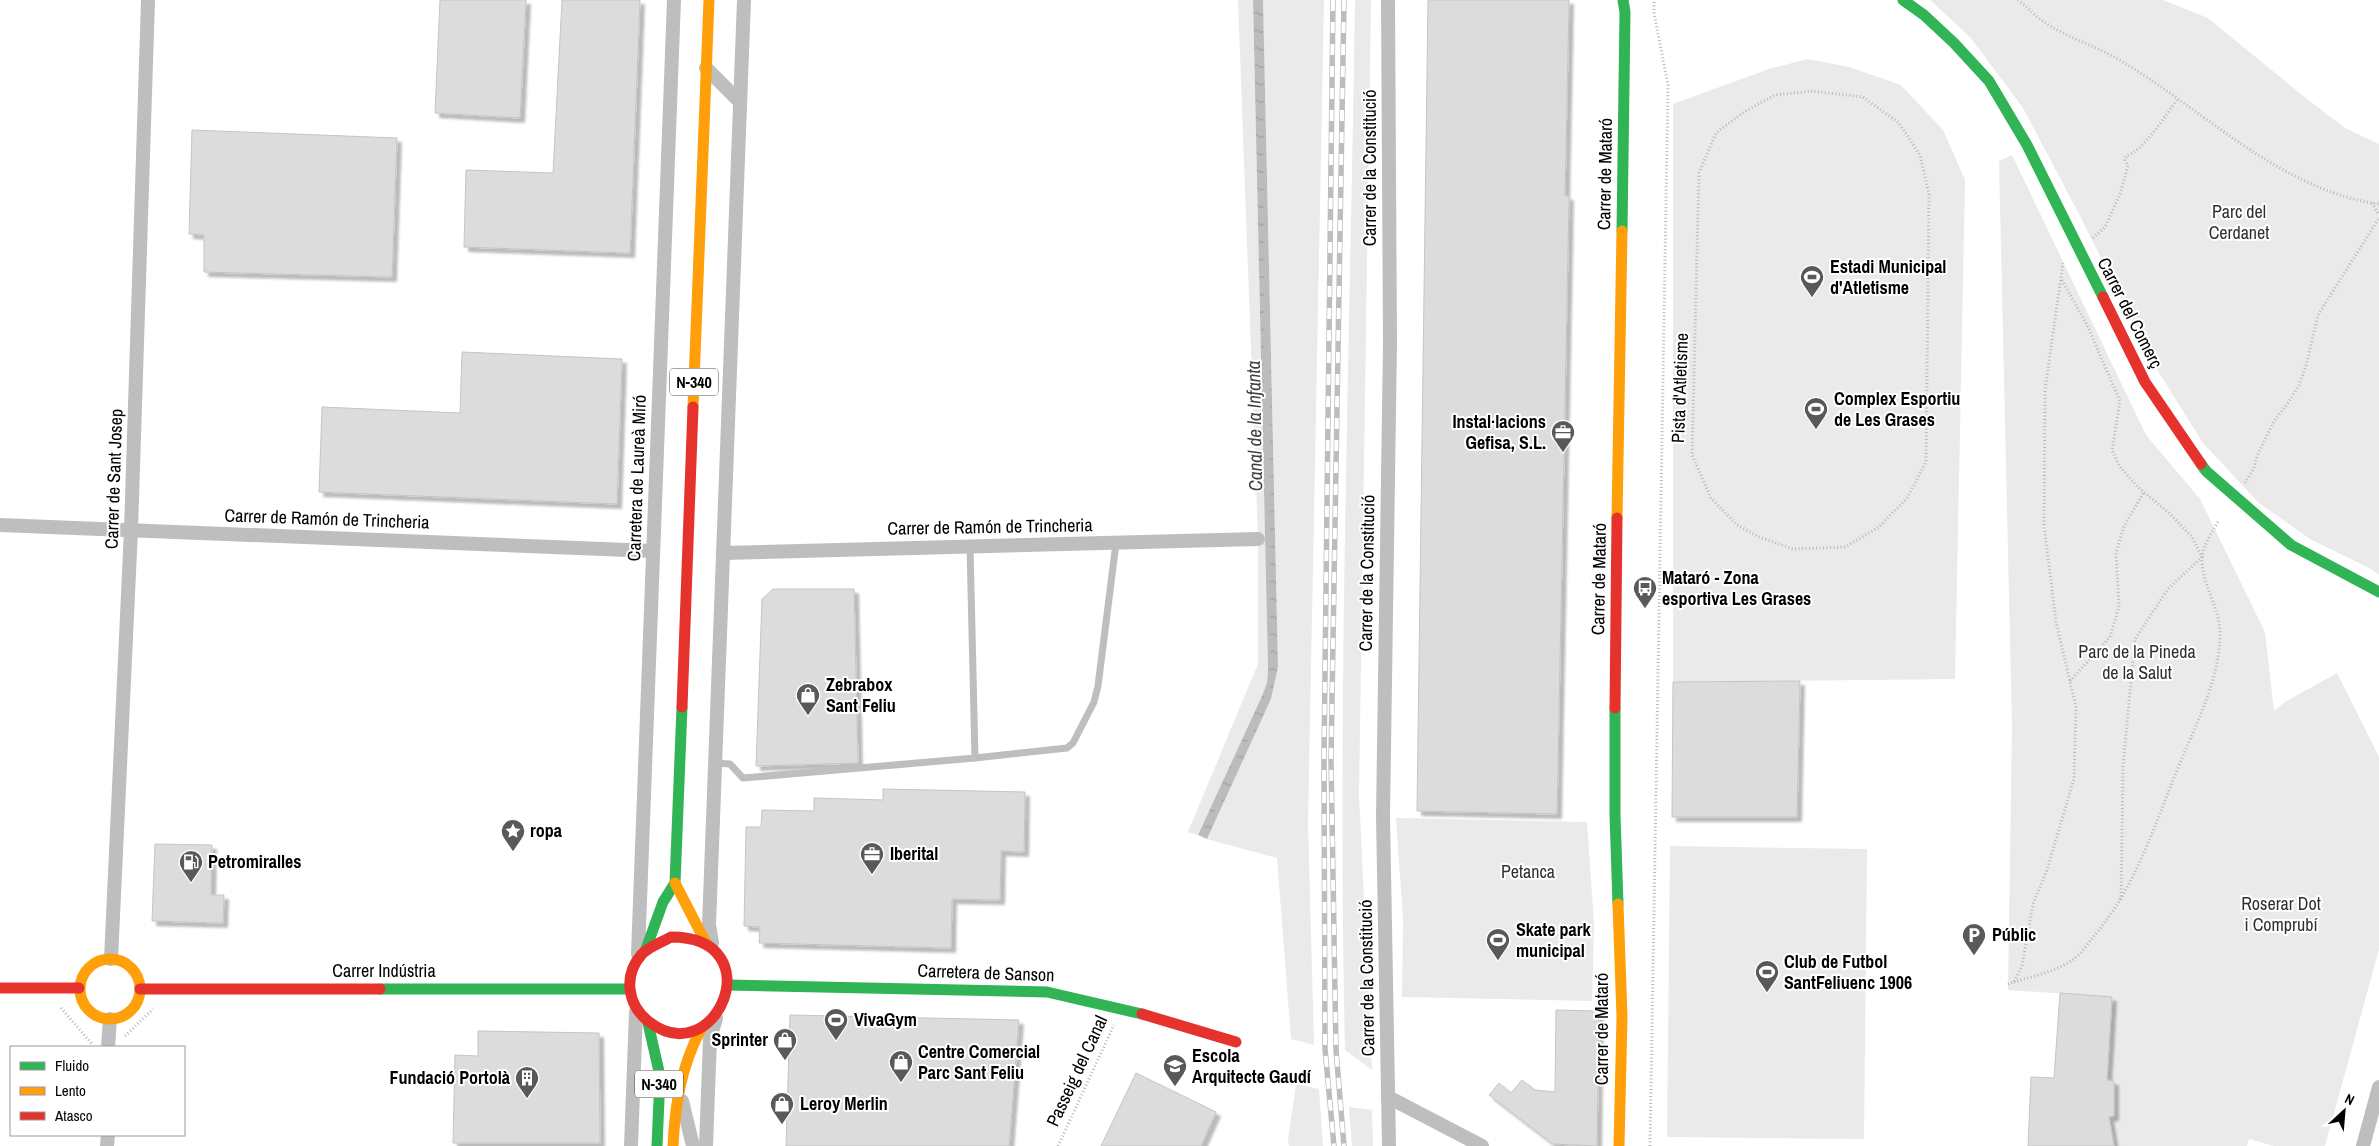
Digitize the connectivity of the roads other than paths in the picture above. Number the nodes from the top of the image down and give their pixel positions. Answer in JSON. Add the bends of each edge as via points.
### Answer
{"nodes":[{"id":1,"x":148,"y":0,"type":"edge"},
{"id":2,"x":674,"y":0,"type":"edge"},
{"id":3,"x":709,"y":0,"type":"edge"},
{"id":4,"x":744,"y":0,"type":"edge"},
{"id":5,"x":1388,"y":0,"type":"edge"},
{"id":6,"x":1623,"y":0,"type":"edge"},
{"id":7,"x":1631,"y":0,"type":"edge"},
{"id":8,"x":1902,"y":0,"type":"edge"},
{"id":9,"x":1625,"y":12,"type":"junction"},
{"id":10,"x":706,"y":68,"type":"junction"},
{"id":11,"x":740,"y":102,"type":"junction"},
{"id":12,"x":0,"y":525,"type":"edge"},
{"id":13,"x":131,"y":530,"type":"junction"},
{"id":14,"x":1258,"y":539,"type":"dead end"},
{"id":15,"x":1116,"y":543,"type":"junction"},
{"id":16,"x":970,"y":546,"type":"junction"},
{"id":17,"x":653,"y":550,"type":"junction"},
{"id":18,"x":723,"y":553,"type":"junction"},
{"id":19,"x":2379,"y":592,"type":"edge"},
{"id":20,"x":975,"y":758,"type":"junction"},
{"id":21,"x":715,"y":763,"type":"junction"},
{"id":22,"x":675,"y":883,"type":"junction"},
{"id":23,"x":711,"y":949,"type":"junction"},
{"id":24,"x":642,"y":954,"type":"junction"},
{"id":25,"x":111,"y":959,"type":"junction"},
{"id":26,"x":728,"y":985,"type":"junction"},
{"id":27,"x":0,"y":988,"type":"edge"},
{"id":28,"x":79,"y":988,"type":"junction"},
{"id":29,"x":140,"y":989,"type":"junction"},
{"id":30,"x":628,"y":989,"type":"junction"},
{"id":31,"x":636,"y":1012,"type":"junction"},
{"id":32,"x":717,"y":1015,"type":"junction"},
{"id":33,"x":110,"y":1019,"type":"junction"},
{"id":34,"x":648,"y":1023,"type":"junction"},
{"id":35,"x":702,"y":1029,"type":"junction"},
{"id":36,"x":1236,"y":1042,"type":"dead end"},
{"id":37,"x":108,"y":1046,"type":"edge"},
{"id":38,"x":678,"y":1085,"type":"junction"},
{"id":39,"x":2379,"y":1087,"type":"edge"},
{"id":40,"x":1388,"y":1097,"type":"junction"},
{"id":41,"x":631,"y":1146,"type":"edge"},
{"id":42,"x":657,"y":1146,"type":"edge"},
{"id":43,"x":673,"y":1146,"type":"edge"},
{"id":44,"x":694,"y":1146,"type":"edge"},
{"id":45,"x":706,"y":1146,"type":"edge"},
{"id":46,"x":1389,"y":1146,"type":"edge"},
{"id":47,"x":1482,"y":1146,"type":"edge"},
{"id":48,"x":1619,"y":1146,"type":"edge"},
{"id":49,"x":2363,"y":1146,"type":"edge"}],
"edges":[{"from":1,"to":13,"type":"street","name":"Carrer de Sant Josep"},
{"from":2,"to":17,"type":"street","name":"Carretera de Laureà Miró"},
{"from":3,"to":10,"type":"street","number":"N-340"},
{"from":4,"to":11,"type":"street"},
{"from":5,"to":40,"type":"street","name":"Carrer de la Constitució","via":[[1390,343],[1383,806]]},
{"from":6,"to":9,"type":"street","name":"Carrer de Mataró"},
{"from":7,"to":9,"type":"street","name":"Carrer de Mataró"},
{"from":8,"to":19,"type":"street","name":"Carrer del Comerç","via":[[1954,43],[1988,81],[2027,145],[2145,382],[2206,471],[2291,545]]},
{"from":9,"to":48,"type":"street","name":"Carrer de Mataró","via":[[1616,609],[1615,815],[1622,1017]]},
{"from":10,"to":11,"type":"street"},
{"from":10,"to":22,"type":"street","number":"N-340"},
{"from":11,"to":18,"type":"street"},
{"from":12,"to":13,"type":"street","name":"Carrer de Ramón de Trincheria"},
{"from":13,"to":17,"type":"street","name":"Carrer de Ramón de Trincheria"},
{"from":13,"to":25,"type":"street","name":"Carrer de Sant Josep"},
{"from":14,"to":15,"type":"street","name":"Carrer de Ramón de Trincheria"},
{"from":15,"to":16,"type":"street","name":"Carrer de Ramón de Trincheria"},
{"from":15,"to":20,"type":"lane","via":[[1098,686],[1094,702],[1073,743],[1067,748]]},
{"from":16,"to":18,"type":"street","name":"Carrer de Ramón de Trincheria"},
{"from":16,"to":20,"type":"lane"},
{"from":17,"to":24,"type":"street","name":"Carretera de Laureà Miró"},
{"from":18,"to":21,"type":"street"},
{"from":20,"to":21,"type":"lane","via":[[743,778],[730,764]]},
{"from":21,"to":23,"type":"street","via":[[709,925]]},
{"from":22,"to":23,"type":"street","number":"N-340","via":[[691,919]]},
{"from":22,"to":24,"type":"street","number":"N-340"},
{"from":23,"to":24,"type":"street","via":[[688,937],[671,936],[657,941]]},
{"from":23,"to":26,"type":"street","number":"N-340","via":[[726,973]]},
{"from":24,"to":30,"type":"street","number":"N-340","via":[[631,973]]},
{"from":25,"to":28,"type":"street","via":[[95,962],[87,968]]},
{"from":25,"to":29,"type":"street","via":[[129,966],[136,974]]},
{"from":26,"to":32,"type":"street","number":"N-340"},
{"from":26,"to":36,"type":"street","name":"Carretera de Sanson","via":[[1047,992],[1121,1008]]},
{"from":27,"to":28,"type":"street"},
{"from":28,"to":33,"type":"street","via":[[90,1012]]},
{"from":29,"to":30,"type":"street","name":"Carrer Indústria"},
{"from":29,"to":33,"type":"street","via":[[136,1007],[121,1017]]},
{"from":30,"to":31,"type":"street"},
{"from":31,"to":34,"type":"street"},
{"from":31,"to":41,"type":"street"},
{"from":32,"to":35,"type":"street","number":"N-340"},
{"from":32,"to":45,"type":"street","via":[[710,1039]]},
{"from":33,"to":37,"type":"street"},
{"from":34,"to":35,"type":"street","via":[[669,1032],[685,1034]]},
{"from":34,"to":42,"type":"street","number":"N-340","via":[[660,1076]]},
{"from":35,"to":38,"type":"street","number":"N-340","via":[[685,1061]]},
{"from":38,"to":43,"type":"street","number":"N-340"},
{"from":38,"to":44,"type":"street"},
{"from":39,"to":49,"type":"street"},
{"from":40,"to":46,"type":"street","name":"Carrer de la Constitució"},
{"from":40,"to":47,"type":"street"}]}
